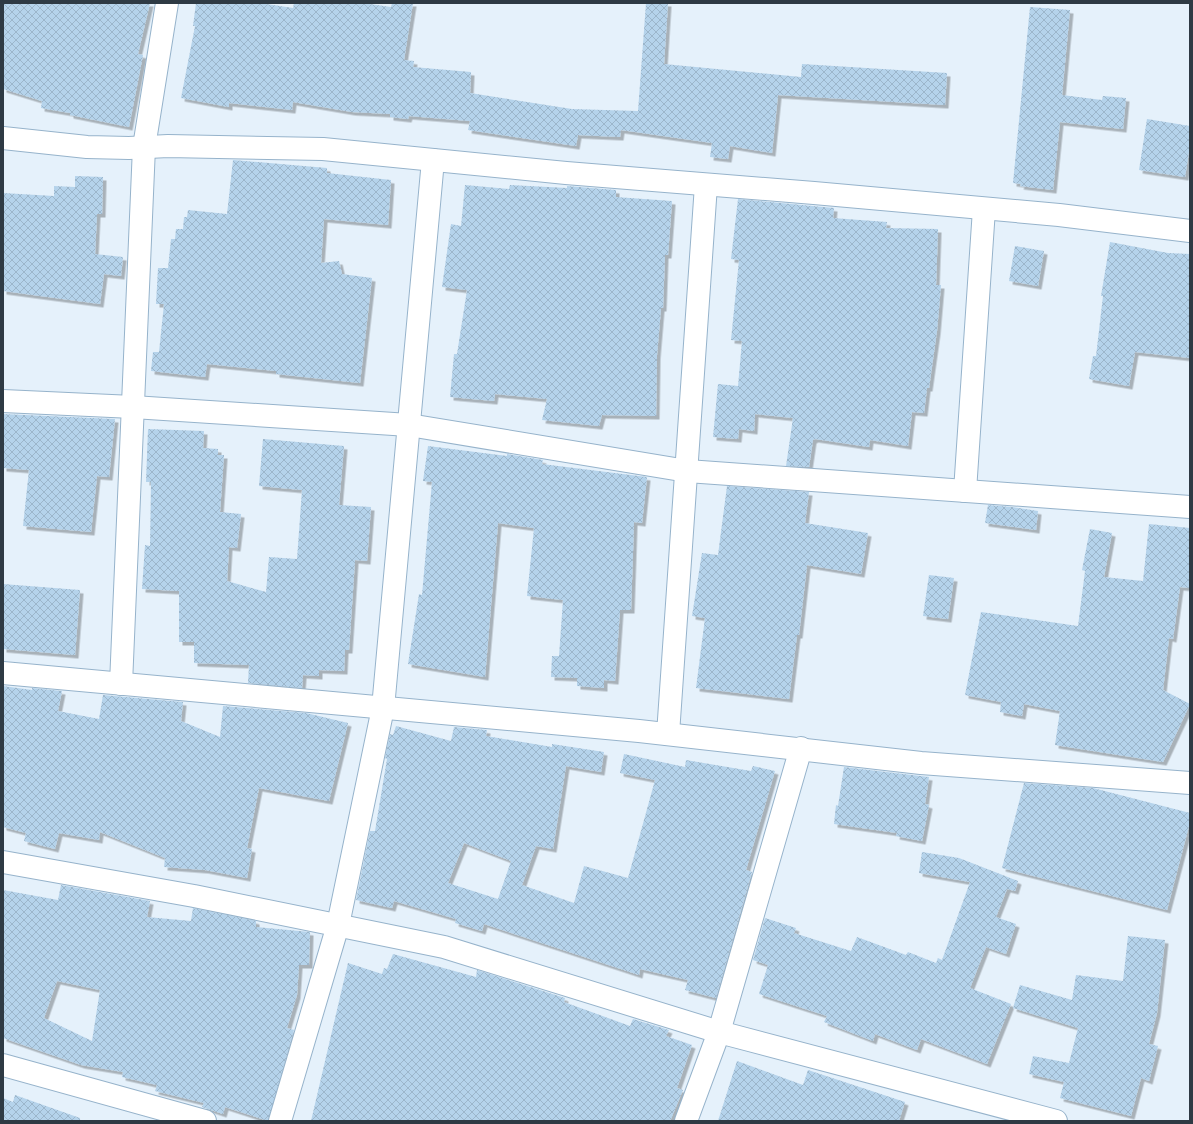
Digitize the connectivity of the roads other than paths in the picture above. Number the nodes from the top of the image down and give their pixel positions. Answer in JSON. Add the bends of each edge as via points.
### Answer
{"nodes":[{"id":1,"x":167,"y":3,"type":"edge"},
{"id":2,"x":3,"y":138,"type":"edge"},
{"id":3,"x":144,"y":147,"type":"junction"},
{"id":4,"x":433,"y":160,"type":"junction"},
{"id":5,"x":706,"y":185,"type":"junction"},
{"id":6,"x":984,"y":209,"type":"junction"},
{"id":7,"x":1190,"y":231,"type":"edge"},
{"id":8,"x":3,"y":401,"type":"edge"},
{"id":9,"x":133,"y":407,"type":"junction"},
{"id":10,"x":409,"y":425,"type":"junction"},
{"id":11,"x":686,"y":471,"type":"junction"},
{"id":12,"x":965,"y":491,"type":"junction"},
{"id":13,"x":1190,"y":507,"type":"edge"},
{"id":14,"x":3,"y":673,"type":"edge"},
{"id":15,"x":121,"y":684,"type":"junction"},
{"id":16,"x":383,"y":708,"type":"junction"},
{"id":17,"x":668,"y":734,"type":"junction"},
{"id":18,"x":801,"y":748,"type":"junction"},
{"id":19,"x":1190,"y":783,"type":"edge"},
{"id":20,"x":3,"y":862,"type":"edge"},
{"id":21,"x":338,"y":925,"type":"junction"},
{"id":22,"x":719,"y":1032,"type":"junction"},
{"id":23,"x":3,"y":1065,"type":"edge"},
{"id":24,"x":205,"y":1121,"type":"edge"},
{"id":25,"x":280,"y":1121,"type":"edge"},
{"id":26,"x":686,"y":1121,"type":"edge"},
{"id":27,"x":1056,"y":1121,"type":"edge"}],
"edges":[{"from":1,"to":3,"type":"street"},
{"from":2,"to":3,"type":"street","via":[[87,147]]},
{"from":3,"to":4,"type":"street","via":[[324,149]]},
{"from":3,"to":9,"type":"street"},
{"from":4,"to":5,"type":"street"},
{"from":4,"to":10,"type":"street"},
{"from":5,"to":6,"type":"street"},
{"from":5,"to":11,"type":"street"},
{"from":6,"to":7,"type":"street","via":[[1060,215]]},
{"from":6,"to":12,"type":"street"},
{"from":8,"to":9,"type":"street"},
{"from":9,"to":10,"type":"street"},
{"from":9,"to":15,"type":"street"},
{"from":10,"to":11,"type":"street"},
{"from":10,"to":16,"type":"street"},
{"from":11,"to":12,"type":"street"},
{"from":11,"to":17,"type":"street"},
{"from":12,"to":13,"type":"street"},
{"from":14,"to":15,"type":"street"},
{"from":15,"to":16,"type":"street"},
{"from":16,"to":17,"type":"street"},
{"from":16,"to":21,"type":"street"},
{"from":17,"to":18,"type":"street"},
{"from":18,"to":19,"type":"street","via":[[921,763]]},
{"from":18,"to":22,"type":"street"},
{"from":20,"to":21,"type":"street"},
{"from":21,"to":22,"type":"street","via":[[444,947]]},
{"from":21,"to":25,"type":"street"},
{"from":22,"to":26,"type":"street"},
{"from":22,"to":27,"type":"street"},
{"from":23,"to":24,"type":"street"}]}
